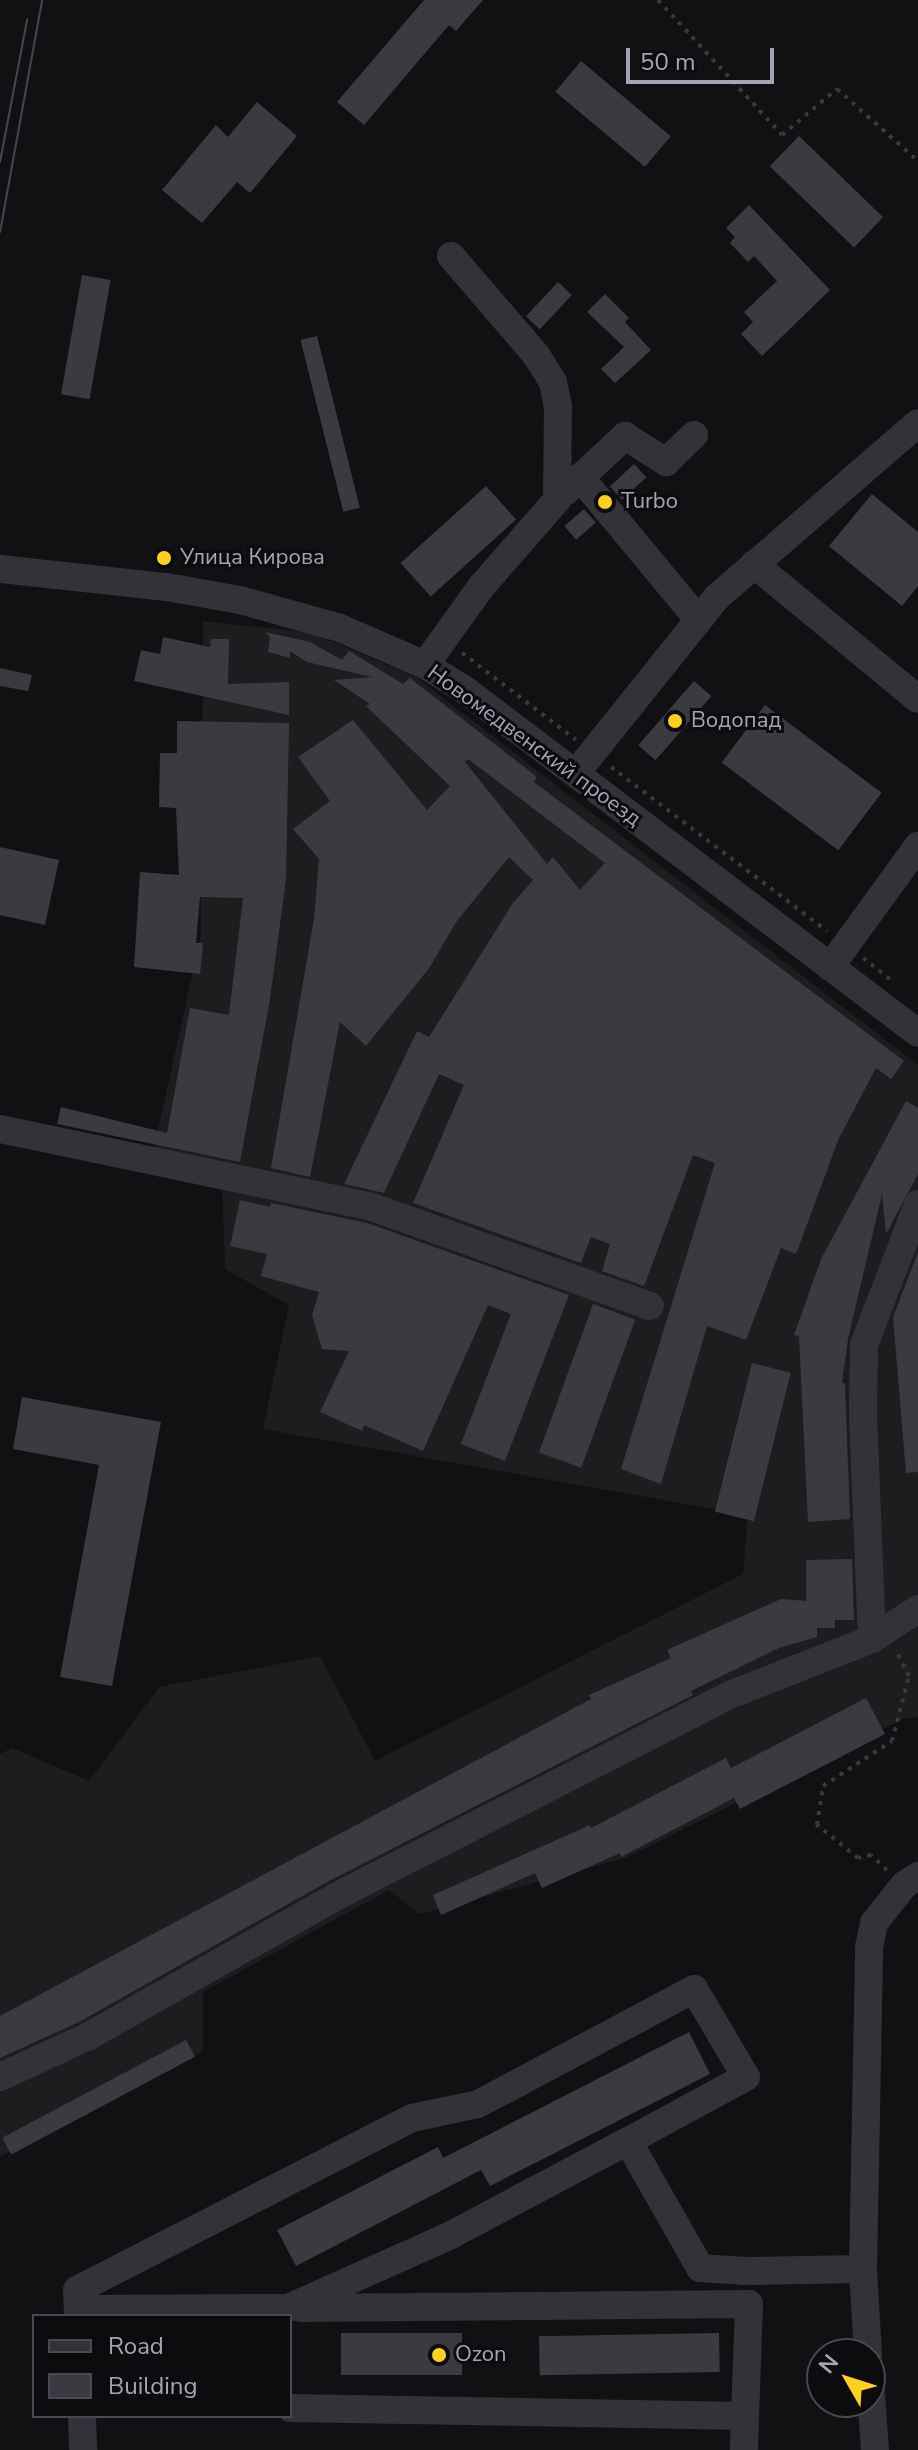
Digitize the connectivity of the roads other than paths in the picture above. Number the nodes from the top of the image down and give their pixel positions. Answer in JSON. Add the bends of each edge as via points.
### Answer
{"nodes":[{"id":1,"x":451,"y":256,"type":"dead end"},
{"id":2,"x":918,"y":423,"type":"edge"},
{"id":3,"x":694,"y":435,"type":"dead end"},
{"id":4,"x":580,"y":477,"type":"junction"},
{"id":5,"x":557,"y":500,"type":"junction"},
{"id":6,"x":754,"y":564,"type":"junction"},
{"id":7,"x":0,"y":569,"type":"edge"},
{"id":8,"x":698,"y":619,"type":"junction"},
{"id":9,"x":425,"y":665,"type":"junction"},
{"id":10,"x":918,"y":699,"type":"edge"},
{"id":11,"x":576,"y":773,"type":"junction"},
{"id":12,"x":918,"y":846,"type":"edge"},
{"id":13,"x":830,"y":967,"type":"junction"},
{"id":14,"x":918,"y":1033,"type":"edge"},
{"id":15,"x":0,"y":1129,"type":"edge"},
{"id":16,"x":918,"y":1204,"type":"edge"},
{"id":17,"x":650,"y":1306,"type":"dead end"},
{"id":18,"x":918,"y":1609,"type":"edge"},
{"id":19,"x":879,"y":1635,"type":"junction"},
{"id":20,"x":911,"y":1880,"type":"edge"},
{"id":21,"x":0,"y":2077,"type":"edge"},
{"id":22,"x":628,"y":2141,"type":"junction"},
{"id":23,"x":863,"y":2269,"type":"junction"},
{"id":24,"x":288,"y":2308,"type":"junction"},
{"id":25,"x":78,"y":2312,"type":"edge"},
{"id":26,"x":867,"y":2338,"type":"edge"},
{"id":27,"x":292,"y":2408,"type":"edge"},
{"id":28,"x":745,"y":2416,"type":"junction"},
{"id":29,"x":82,"y":2418,"type":"edge"},
{"id":30,"x":873,"y":2418,"type":"edge"},
{"id":31,"x":83,"y":2450,"type":"edge"},
{"id":32,"x":744,"y":2450,"type":"edge"},
{"id":33,"x":875,"y":2450,"type":"edge"}],
"edges":[{"from":1,"to":5,"type":"street","via":[[553,382],[558,407]]},
{"from":2,"to":6,"type":"street"},
{"from":3,"to":4,"type":"street","via":[[666,462],[625,436]]},
{"from":4,"to":5,"type":"street"},
{"from":4,"to":8,"type":"street"},
{"from":5,"to":9,"type":"street","via":[[481,587]]},
{"from":6,"to":8,"type":"street"},
{"from":6,"to":10,"type":"street"},
{"from":7,"to":9,"type":"street","name":"Новомедвенский проезд","via":[[240,600],[340,628]]},
{"from":8,"to":11,"type":"street"},
{"from":9,"to":11,"type":"street","name":"Новомедвенский проезд"},
{"from":11,"to":13,"type":"street","name":"Новомедвенский проезд"},
{"from":12,"to":13,"type":"street"},
{"from":13,"to":14,"type":"street","name":"Новомедвенский проезд"},
{"from":15,"to":17,"type":"street","via":[[372,1207]]},
{"from":16,"to":19,"type":"street","via":[[864,1345],[863,1417]]},
{"from":18,"to":19,"type":"street"},
{"from":19,"to":21,"type":"street","via":[[732,1694],[335,1897],[87,2037]]},
{"from":20,"to":23,"type":"street","via":[[874,1923],[869,1947]]},
{"from":22,"to":23,"type":"street","via":[[700,2268]]},
{"from":22,"to":24,"type":"street","via":[[451,2235]]},
{"from":22,"to":25,"type":"street","via":[[746,2077],[694,1989],[478,2104],[412,2118],[91,2282],[77,2290]]},
{"from":23,"to":26,"type":"street"},
{"from":24,"to":25,"type":"street"},
{"from":24,"to":28,"type":"street","via":[[749,2304]]},
{"from":27,"to":28,"type":"street"},
{"from":28,"to":32,"type":"street"},
{"from":29,"to":31,"type":"street"},
{"from":30,"to":33,"type":"street"}]}
